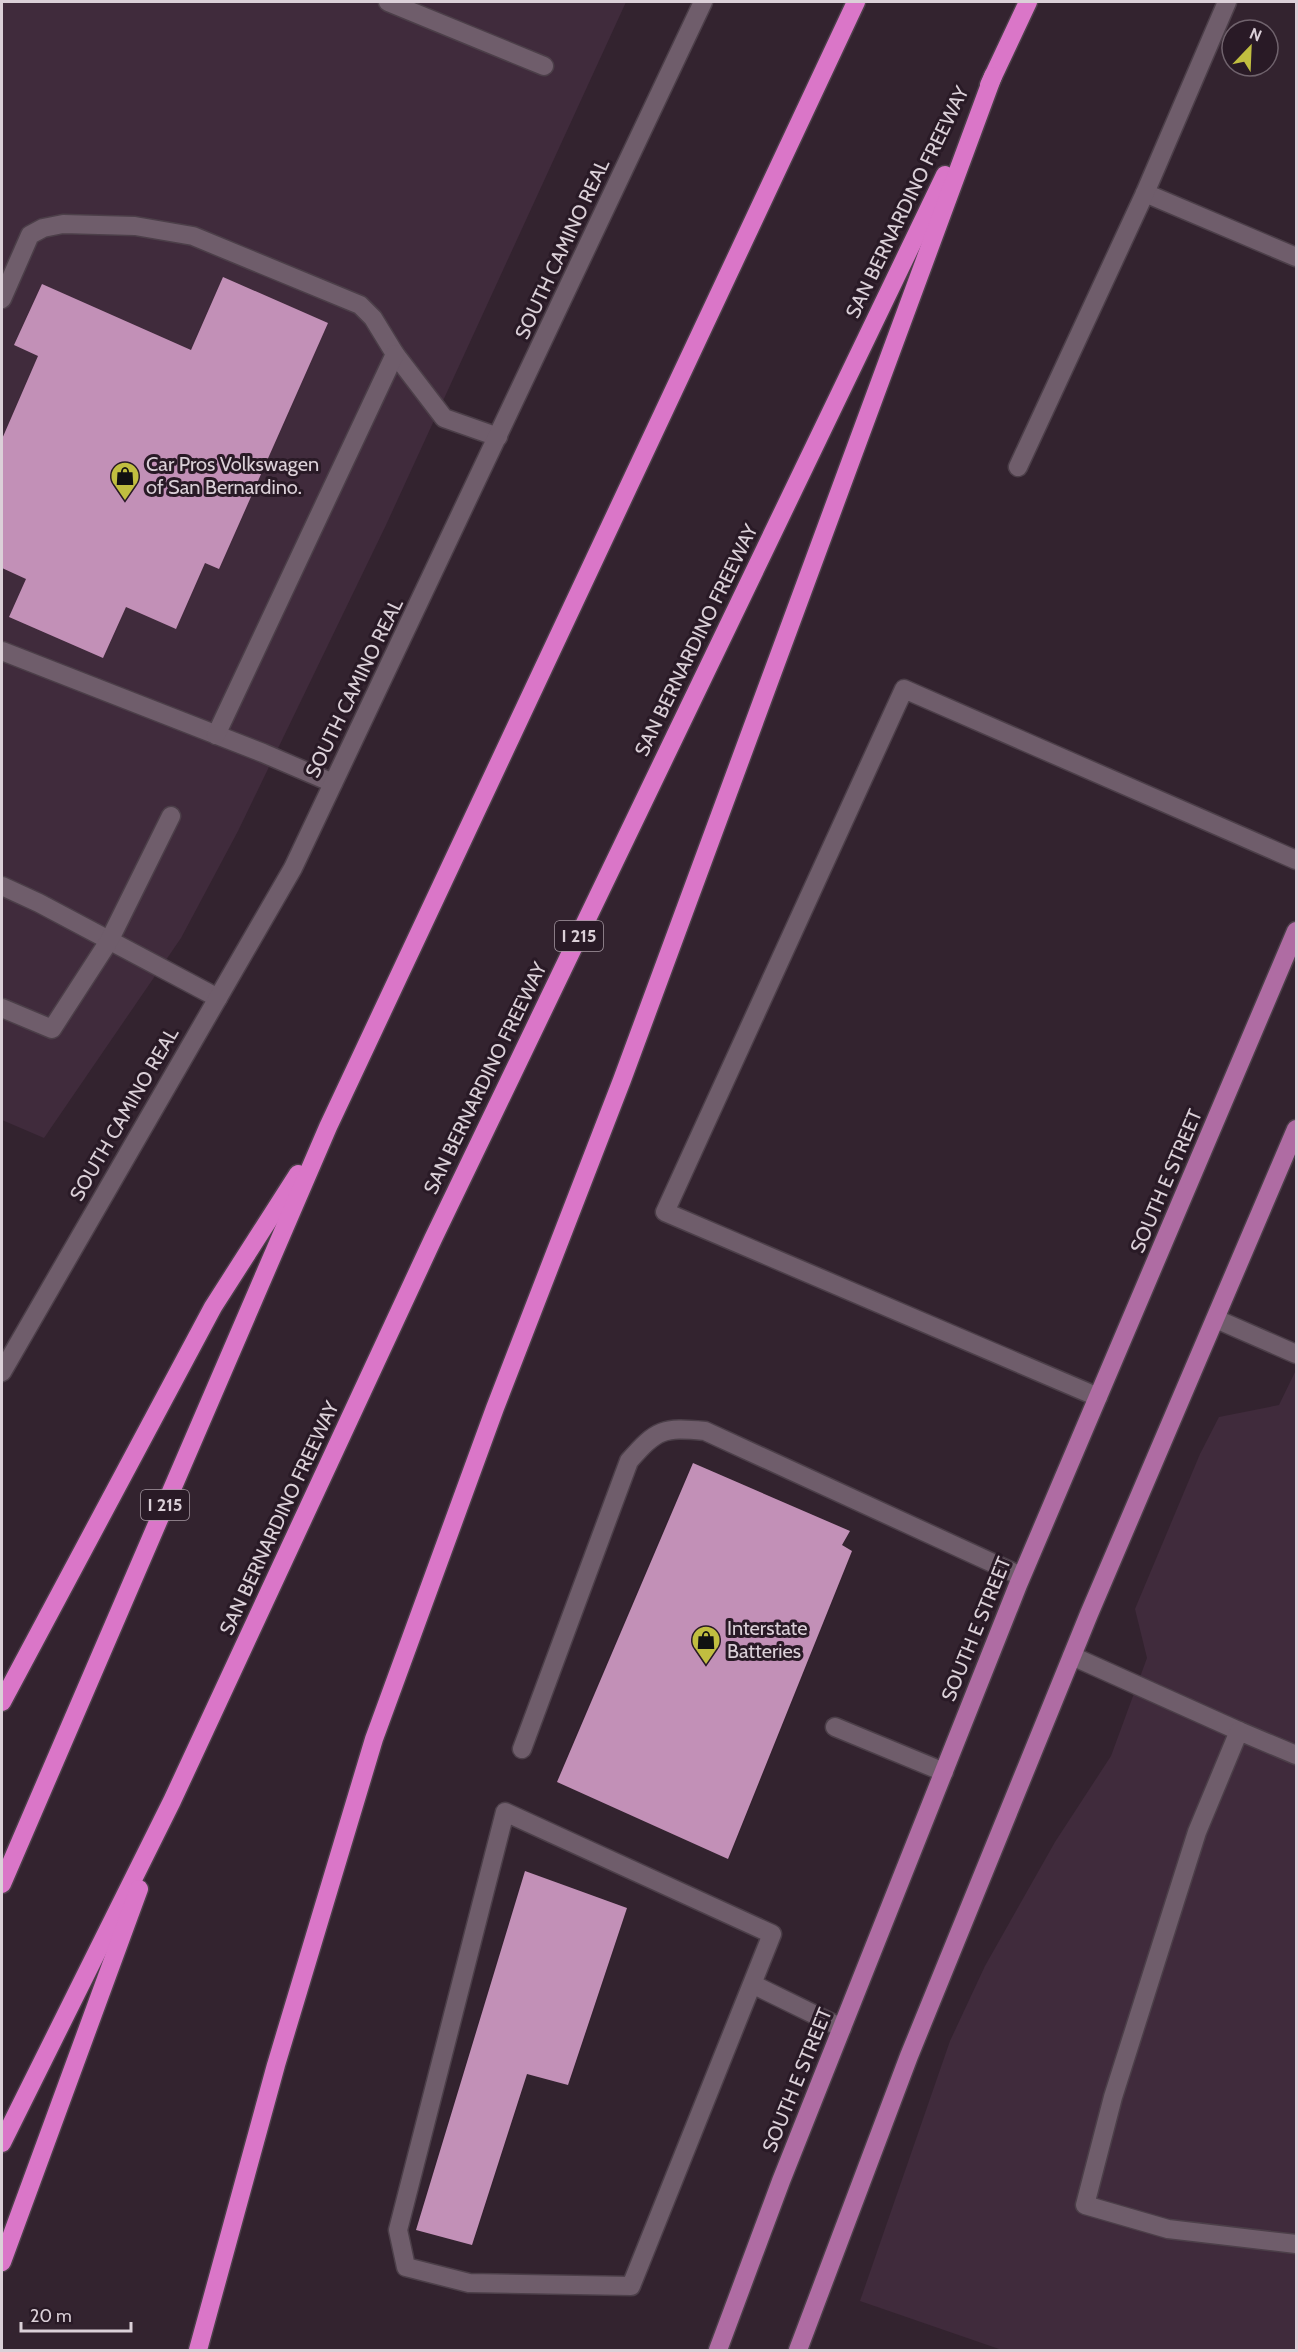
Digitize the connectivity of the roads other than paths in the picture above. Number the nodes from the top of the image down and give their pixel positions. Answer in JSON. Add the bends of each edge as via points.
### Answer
{"nodes":[{"id":1,"x":388,"y":2,"type":"edge"},
{"id":2,"x":703,"y":2,"type":"edge"},
{"id":3,"x":856,"y":2,"type":"edge"},
{"id":4,"x":1028,"y":2,"type":"edge"},
{"id":5,"x":1227,"y":2,"type":"edge"},
{"id":6,"x":544,"y":66,"type":"dead end"},
{"id":7,"x":993,"y":76,"type":"junction"},
{"id":8,"x":1145,"y":193,"type":"junction"},
{"id":9,"x":1296,"y":257,"type":"edge"},
{"id":10,"x":2,"y":298,"type":"edge"},
{"id":11,"x":395,"y":354,"type":"junction"},
{"id":12,"x":498,"y":438,"type":"junction"},
{"id":13,"x":1018,"y":467,"type":"dead end"},
{"id":14,"x":2,"y":651,"type":"edge"},
{"id":15,"x":216,"y":735,"type":"junction"},
{"id":16,"x":333,"y":783,"type":"junction"},
{"id":17,"x":171,"y":816,"type":"dead end"},
{"id":18,"x":1296,"y":860,"type":"edge"},
{"id":19,"x":2,"y":886,"type":"edge"},
{"id":20,"x":1296,"y":932,"type":"edge"},
{"id":21,"x":109,"y":940,"type":"junction"},
{"id":22,"x":218,"y":998,"type":"junction"},
{"id":23,"x":2,"y":1008,"type":"edge"},
{"id":24,"x":328,"y":1127,"type":"junction"},
{"id":25,"x":1296,"y":1129,"type":"edge"},
{"id":26,"x":1216,"y":1319,"type":"junction"},
{"id":27,"x":1296,"y":1354,"type":"edge"},
{"id":28,"x":2,"y":1372,"type":"edge"},
{"id":29,"x":1098,"y":1397,"type":"junction"},
{"id":30,"x":1022,"y":1576,"type":"junction"},
{"id":31,"x":1072,"y":1656,"type":"junction"},
{"id":32,"x":2,"y":1702,"type":"edge"},
{"id":33,"x":835,"y":1727,"type":"dead end"},
{"id":34,"x":1239,"y":1731,"type":"junction"},
{"id":35,"x":522,"y":1749,"type":"dead end"},
{"id":36,"x":1296,"y":1755,"type":"edge"},
{"id":37,"x":944,"y":1772,"type":"junction"},
{"id":38,"x":172,"y":1801,"type":"junction"},
{"id":39,"x":2,"y":1884,"type":"edge"},
{"id":40,"x":752,"y":1984,"type":"junction"},
{"id":41,"x":842,"y":2028,"type":"junction"},
{"id":42,"x":2,"y":2143,"type":"edge"},
{"id":43,"x":1296,"y":2244,"type":"edge"},
{"id":44,"x":2,"y":2262,"type":"edge"},
{"id":45,"x":198,"y":2350,"type":"edge"},
{"id":46,"x":718,"y":2350,"type":"edge"},
{"id":47,"x":798,"y":2350,"type":"edge"}],
"edges":[{"from":1,"to":6,"type":"street"},
{"from":2,"to":12,"type":"street","name":"SOUTH CAMINO REAL"},
{"from":3,"to":24,"type":"highway","number":"I 215"},
{"from":4,"to":7,"type":"highway","name":"SAN BERNARDINO FREEWAY","number":"I 215"},
{"from":5,"to":8,"type":"street"},
{"from":7,"to":38,"type":"highway","name":"SAN BERNARDINO FREEWAY","number":"I 215","via":[[433,1239]]},
{"from":7,"to":45,"type":"highway","via":[[378,1728],[276,2065]]},
{"from":8,"to":9,"type":"street"},
{"from":8,"to":13,"type":"street"},
{"from":10,"to":11,"type":"street","via":[[30,235],[63,224],[135,226],[193,236],[360,305],[373,318]]},
{"from":11,"to":12,"type":"street","via":[[444,418]]},
{"from":11,"to":15,"type":"street"},
{"from":12,"to":16,"type":"street","name":"SOUTH CAMINO REAL"},
{"from":14,"to":15,"type":"street"},
{"from":15,"to":16,"type":"street"},
{"from":16,"to":22,"type":"street","name":"SOUTH CAMINO REAL","via":[[293,868]]},
{"from":17,"to":21,"type":"street"},
{"from":18,"to":29,"type":"street","via":[[904,689],[665,1212]]},
{"from":19,"to":21,"type":"street"},
{"from":20,"to":29,"type":"main road","name":"SOUTH E STREET"},
{"from":21,"to":22,"type":"street"},
{"from":21,"to":23,"type":"street","via":[[52,1029]]},
{"from":22,"to":28,"type":"street","name":"SOUTH CAMINO REAL"},
{"from":24,"to":32,"type":"highway","via":[[213,1307]]},
{"from":24,"to":39,"type":"highway","number":"I 215"},
{"from":25,"to":26,"type":"main road"},
{"from":26,"to":27,"type":"street"},
{"from":26,"to":31,"type":"main road"},
{"from":29,"to":30,"type":"main road","name":"SOUTH E STREET"},
{"from":30,"to":35,"type":"street","via":[[705,1431],[673,1428],[650,1438],[629,1461]]},
{"from":30,"to":37,"type":"main road","name":"SOUTH E STREET"},
{"from":31,"to":34,"type":"street"},
{"from":31,"to":47,"type":"main road","via":[[909,2056]]},
{"from":33,"to":37,"type":"street"},
{"from":34,"to":36,"type":"street"},
{"from":34,"to":43,"type":"street","via":[[1197,1832],[1113,2097],[1085,2205],[1168,2229]]},
{"from":37,"to":41,"type":"main road","name":"SOUTH E STREET"},
{"from":38,"to":42,"type":"highway","name":"SAN BERNARDINO FREEWAY","number":"I 215"},
{"from":38,"to":44,"type":"highway"},
{"from":40,"to":40,"type":"street","via":[[632,2286],[469,2283],[406,2268],[398,2230],[505,1812],[772,1934]]},
{"from":40,"to":41,"type":"street"},
{"from":41,"to":46,"type":"main road","name":"SOUTH E STREET"}]}
